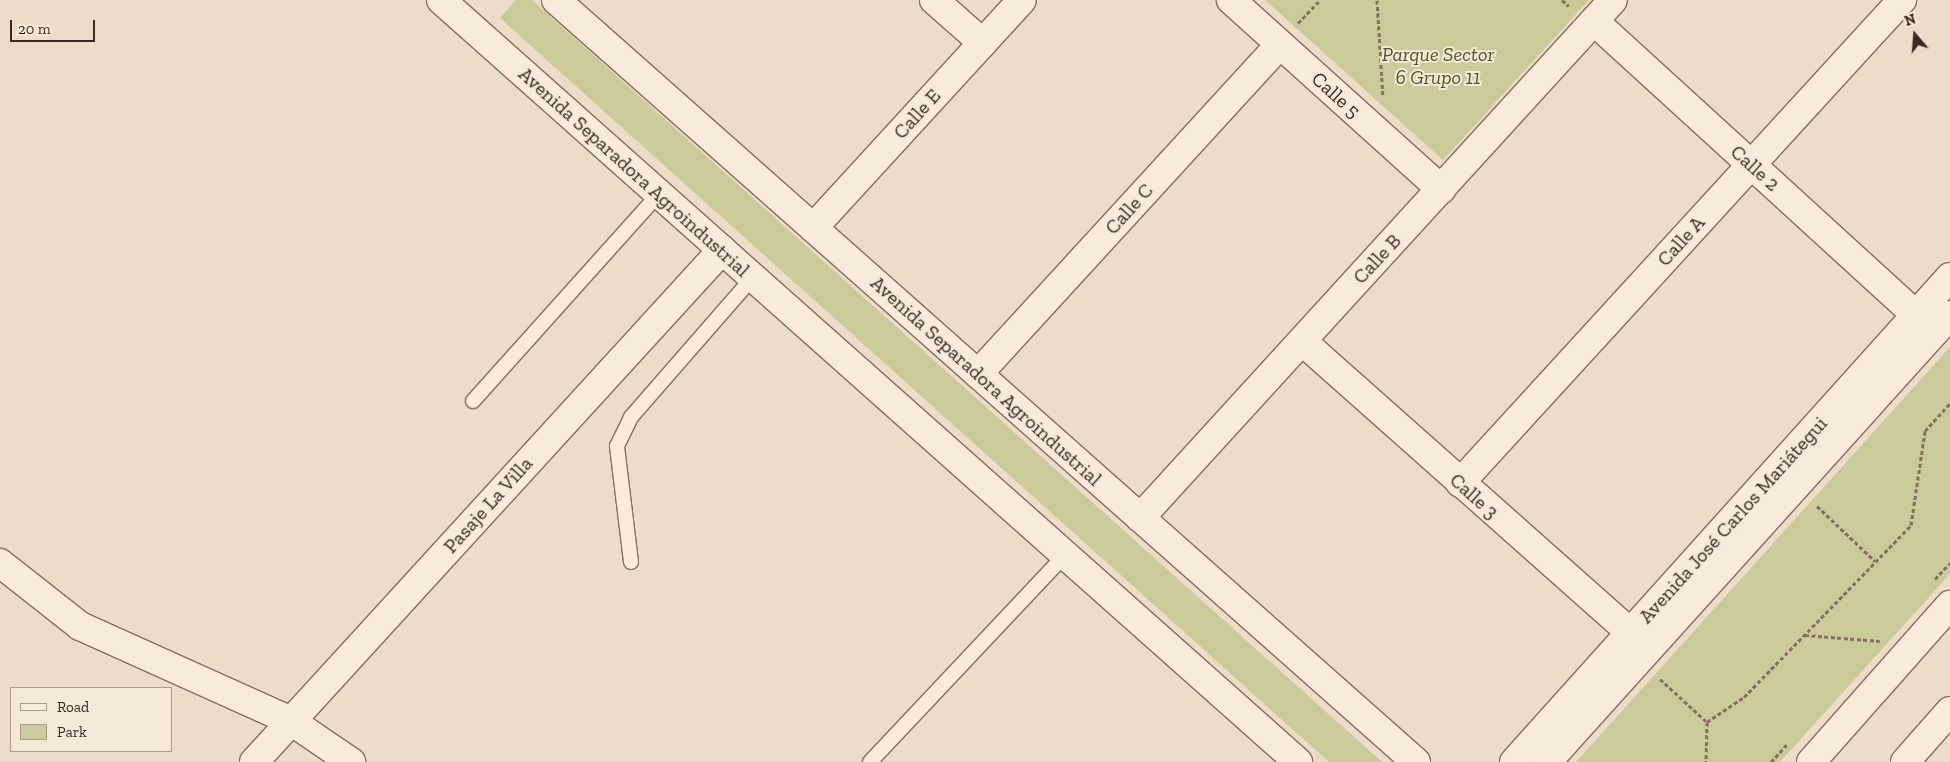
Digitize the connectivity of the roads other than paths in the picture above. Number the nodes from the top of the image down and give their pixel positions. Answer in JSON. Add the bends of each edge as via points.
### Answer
{"nodes":[{"id":1,"x":556,"y":0,"type":"edge"},
{"id":2,"x":934,"y":0,"type":"edge"},
{"id":3,"x":1022,"y":0,"type":"edge"},
{"id":4,"x":1231,"y":0,"type":"edge"},
{"id":5,"x":1614,"y":0,"type":"edge"},
{"id":6,"x":1902,"y":0,"type":"edge"},
{"id":7,"x":452,"y":3,"type":"edge"},
{"id":8,"x":1594,"y":21,"type":"junction"},
{"id":9,"x":983,"y":42,"type":"junction"},
{"id":10,"x":1280,"y":44,"type":"junction"},
{"id":11,"x":1751,"y":165,"type":"junction"},
{"id":12,"x":1441,"y":190,"type":"junction"},
{"id":13,"x":659,"y":194,"type":"junction"},
{"id":14,"x":813,"y":228,"type":"junction"},
{"id":15,"x":722,"y":250,"type":"junction"},
{"id":16,"x":753,"y":277,"type":"junction"},
{"id":17,"x":1950,"y":277,"type":"edge"},
{"id":18,"x":1916,"y":315,"type":"junction"},
{"id":19,"x":1950,"y":315,"type":"edge"},
{"id":20,"x":1302,"y":341,"type":"junction"},
{"id":21,"x":978,"y":374,"type":"junction"},
{"id":22,"x":473,"y":400,"type":"dead end"},
{"id":23,"x":1460,"y":483,"type":"junction"},
{"id":24,"x":1140,"y":518,"type":"junction"},
{"id":25,"x":1063,"y":557,"type":"junction"},
{"id":26,"x":631,"y":562,"type":"dead end"},
{"id":27,"x":0,"y":563,"type":"edge"},
{"id":28,"x":1950,"y":605,"type":"edge"},
{"id":29,"x":1640,"y":641,"type":"junction"},
{"id":30,"x":1950,"y":711,"type":"edge"},
{"id":31,"x":291,"y":721,"type":"junction"},
{"id":32,"x":254,"y":762,"type":"edge"},
{"id":33,"x":351,"y":762,"type":"edge"},
{"id":34,"x":870,"y":762,"type":"edge"},
{"id":35,"x":1298,"y":762,"type":"edge"},
{"id":36,"x":1416,"y":762,"type":"edge"},
{"id":37,"x":1514,"y":762,"type":"edge"},
{"id":38,"x":1547,"y":762,"type":"edge"},
{"id":39,"x":1811,"y":762,"type":"edge"},
{"id":40,"x":1905,"y":762,"type":"edge"}],
"edges":[{"from":1,"to":14,"type":"street","name":"Avenida Separadora Agroindustrial"},
{"from":2,"to":9,"type":"street"},
{"from":3,"to":9,"type":"street","name":"Calle E"},
{"from":4,"to":10,"type":"street","name":"Calle 5"},
{"from":5,"to":8,"type":"street","name":"Calle B"},
{"from":6,"to":11,"type":"street","name":"Calle A"},
{"from":7,"to":13,"type":"street","name":"Avenida Separadora Agroindustrial"},
{"from":8,"to":11,"type":"street","name":"Calle 2"},
{"from":8,"to":12,"type":"street","name":"Calle B"},
{"from":9,"to":14,"type":"street","name":"Calle E"},
{"from":10,"to":12,"type":"street","name":"Calle 5"},
{"from":10,"to":21,"type":"street","name":"Calle C"},
{"from":11,"to":18,"type":"street","name":"Calle 2"},
{"from":11,"to":23,"type":"street","name":"Calle A"},
{"from":12,"to":20,"type":"street","name":"Calle B"},
{"from":13,"to":15,"type":"street","name":"Avenida Separadora Agroindustrial"},
{"from":13,"to":22,"type":"lane"},
{"from":14,"to":21,"type":"street","name":"Avenida Separadora Agroindustrial"},
{"from":15,"to":16,"type":"street","name":"Avenida Separadora Agroindustrial"},
{"from":15,"to":31,"type":"street","name":"Pasaje La Villa"},
{"from":16,"to":25,"type":"street","name":"Avenida Separadora Agroindustrial"},
{"from":16,"to":26,"type":"lane","via":[[631,417],[617,446]]},
{"from":17,"to":18,"type":"street","name":"Avenida José Carlos Mariátegui"},
{"from":18,"to":29,"type":"street","name":"Avenida José Carlos Mariátegui"},
{"from":19,"to":29,"type":"street","name":"Avenida José Carlos Mariátegui"},
{"from":20,"to":23,"type":"street","name":"Calle 3"},
{"from":20,"to":24,"type":"street","name":"Calle B"},
{"from":21,"to":24,"type":"street","name":"Avenida Separadora Agroindustrial"},
{"from":23,"to":29,"type":"street","name":"Calle 3"},
{"from":24,"to":36,"type":"street","name":"Avenida Separadora Agroindustrial"},
{"from":25,"to":34,"type":"lane"},
{"from":25,"to":35,"type":"street","name":"Avenida Separadora Agroindustrial"},
{"from":27,"to":31,"type":"street","via":[[80,626]]},
{"from":28,"to":39,"type":"street"},
{"from":29,"to":37,"type":"street","name":"Avenida José Carlos Mariátegui"},
{"from":29,"to":38,"type":"street","name":"Avenida José Carlos Mariátegui"},
{"from":30,"to":40,"type":"street"},
{"from":31,"to":32,"type":"street","name":"Pasaje La Villa"},
{"from":31,"to":33,"type":"street"}]}
